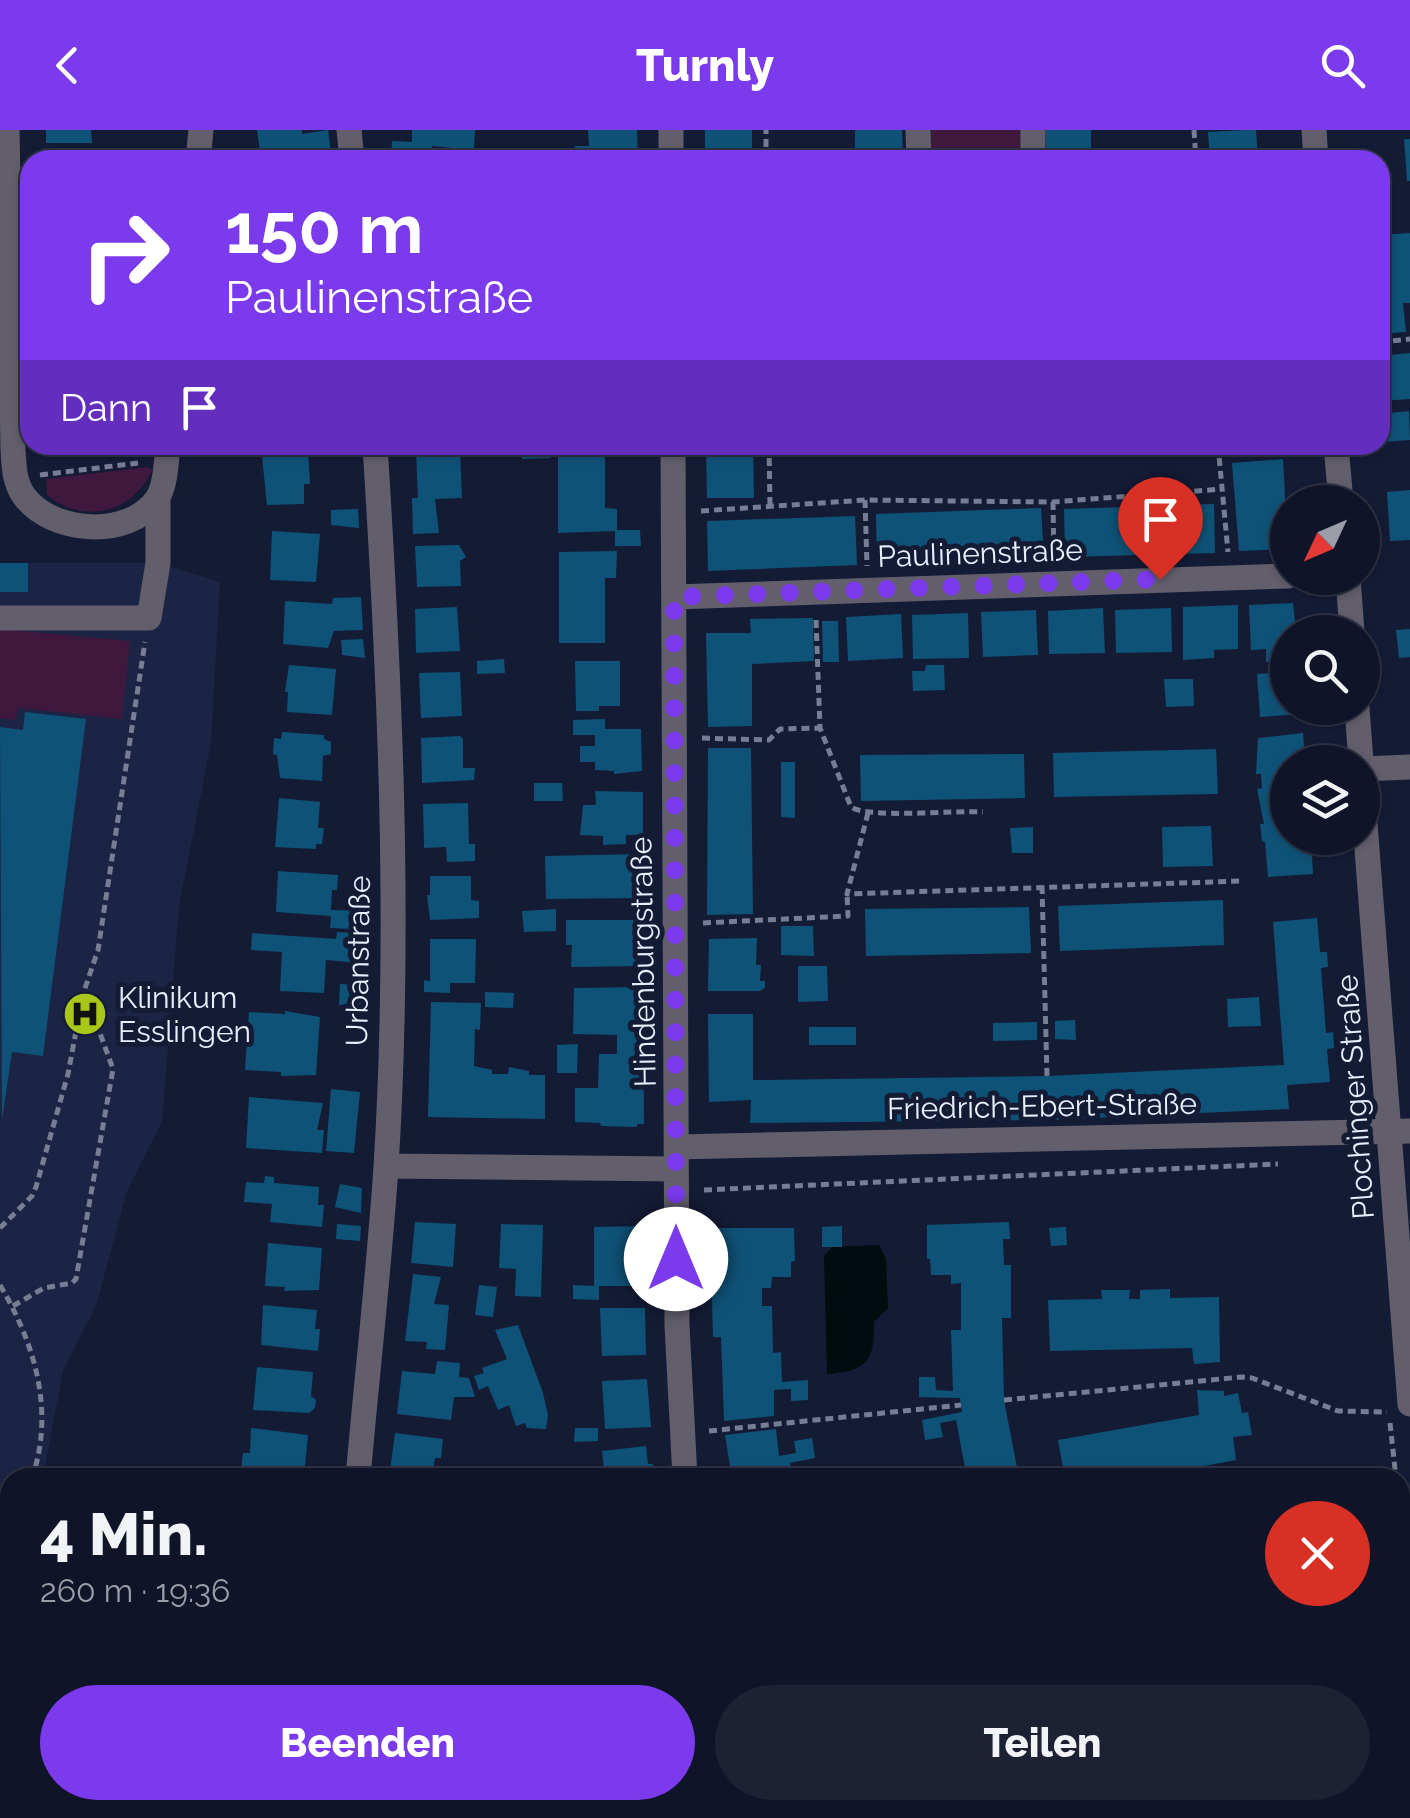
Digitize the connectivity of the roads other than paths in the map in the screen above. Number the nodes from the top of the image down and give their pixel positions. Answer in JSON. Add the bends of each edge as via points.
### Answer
{"nodes":[{"id":1,"x":7,"y":130,"type":"edge"},
{"id":2,"x":6,"y":367,"type":"edge"},
{"id":3,"x":167,"y":455,"type":"edge"},
{"id":4,"x":376,"y":455,"type":"edge"},
{"id":5,"x":673,"y":455,"type":"edge"},
{"id":6,"x":1337,"y":455,"type":"edge"},
{"id":7,"x":1340,"y":485,"type":"edge"},
{"id":8,"x":158,"y":497,"type":"junction"},
{"id":9,"x":1270,"y":576,"type":"edge"},
{"id":10,"x":674,"y":597,"type":"junction"},
{"id":11,"x":0,"y":618,"type":"edge"},
{"id":12,"x":1380,"y":766,"type":"edge"},
{"id":13,"x":1410,"y":767,"type":"edge"},
{"id":14,"x":1370,"y":855,"type":"edge"},
{"id":15,"x":1400,"y":1131,"type":"edge"},
{"id":16,"x":676,"y":1158,"type":"junction"},
{"id":17,"x":386,"y":1166,"type":"junction"},
{"id":18,"x":1405,"y":1407,"type":"edge"},
{"id":19,"x":359,"y":1468,"type":"edge"},
{"id":20,"x":684,"y":1468,"type":"edge"}],
"edges":[{"from":1,"to":2,"type":"street"},
{"from":2,"to":8,"type":"street","via":[[16,479],[41,512],[80,526],[115,525]]},
{"from":3,"to":8,"type":"street"},
{"from":4,"to":17,"type":"street","name":"Urbanstraße","via":[[392,859]]},
{"from":5,"to":10,"type":"street","name":"Hindenburgstraße"},
{"from":6,"to":7,"type":"street"},
{"from":8,"to":11,"type":"street","via":[[149,618]]},
{"from":9,"to":10,"type":"street","name":"Paulinenstraße"},
{"from":10,"to":16,"type":"street","name":"Hindenburgstraße"},
{"from":12,"to":13,"type":"street"},
{"from":14,"to":15,"type":"street","name":"Plochinger Straße"},
{"from":15,"to":16,"type":"street","name":"Friedrich-Ebert-Straße"},
{"from":15,"to":18,"type":"street","name":"Plochinger Straße"},
{"from":16,"to":17,"type":"street","name":"Friedrich-Ebert-Straße"},
{"from":16,"to":20,"type":"street","name":"Hindenburgstraße"},
{"from":17,"to":19,"type":"street","name":"Urbanstraße"}]}
